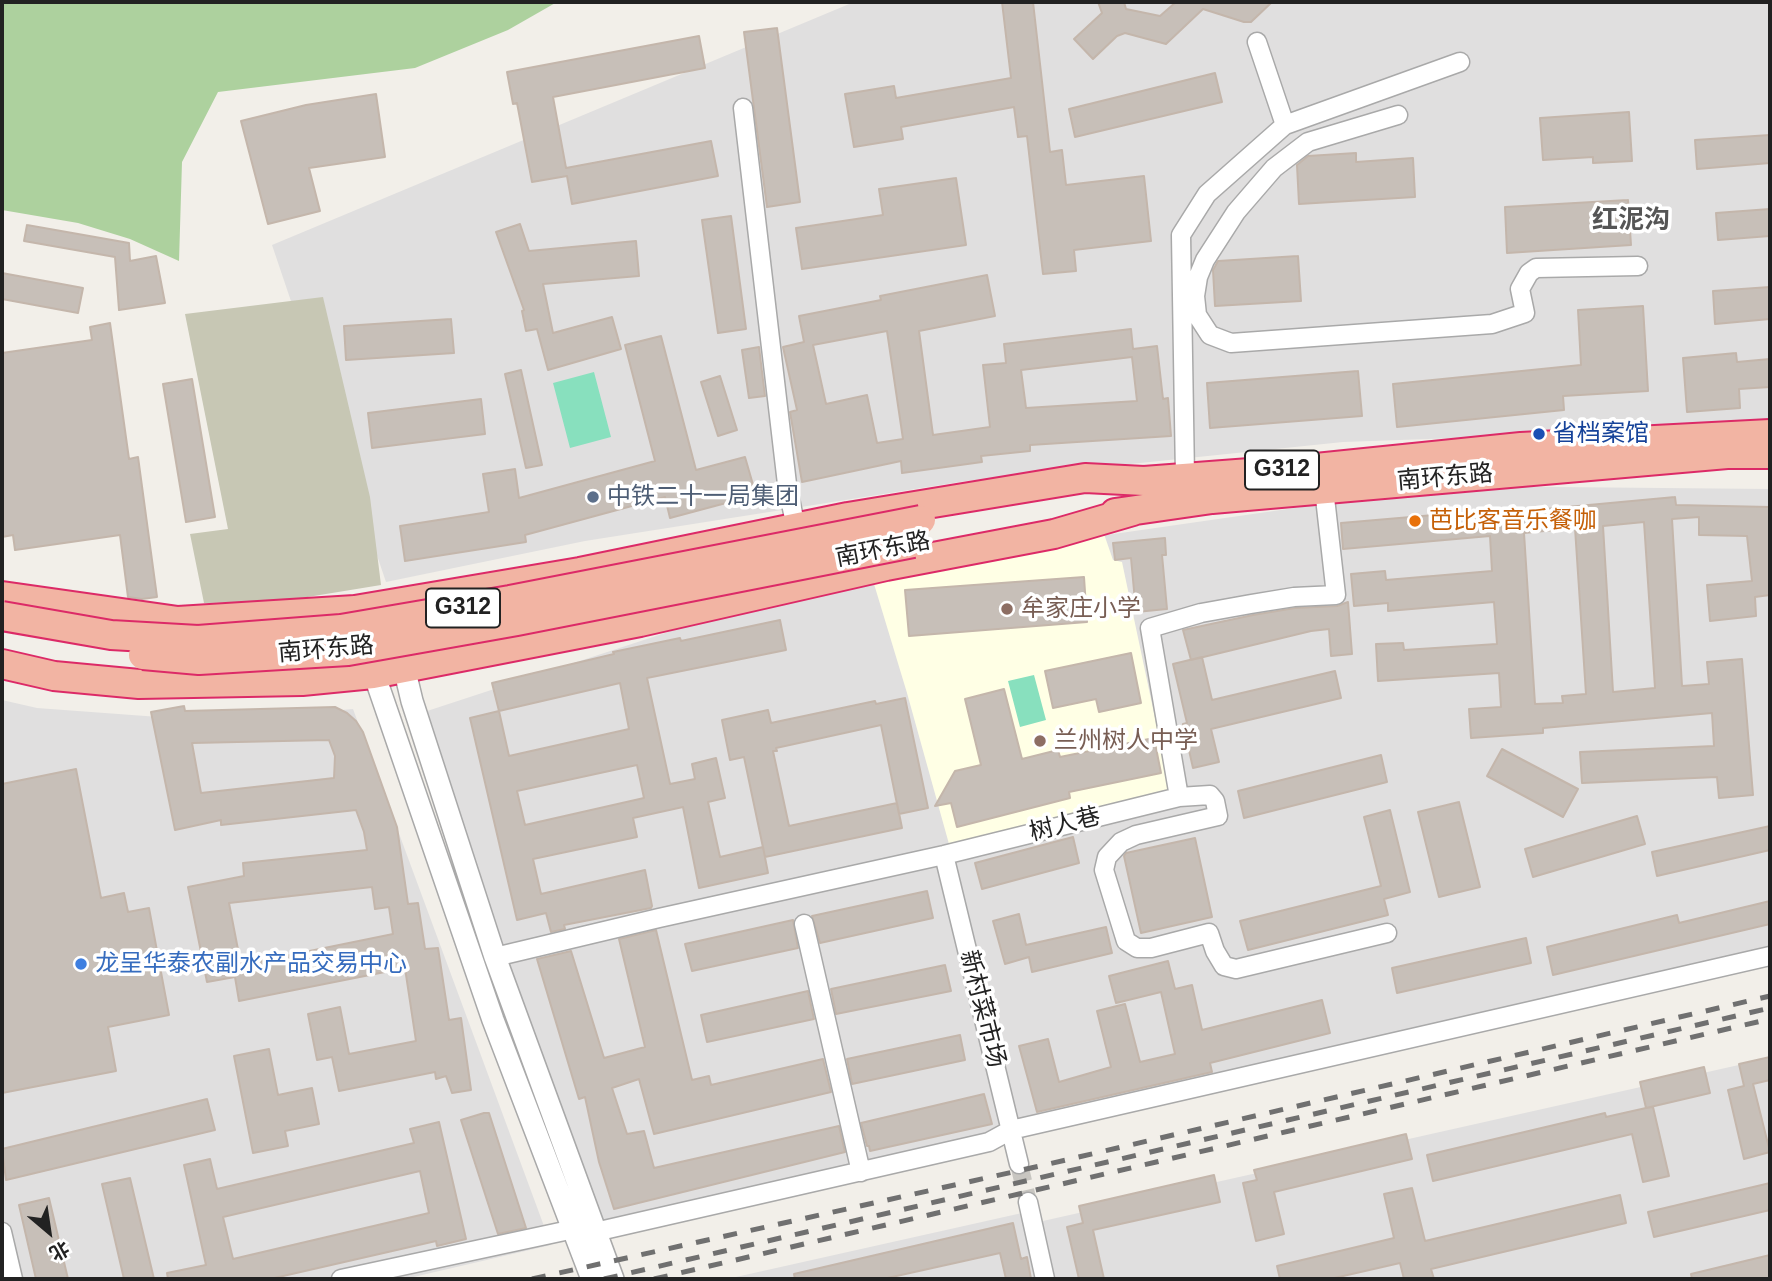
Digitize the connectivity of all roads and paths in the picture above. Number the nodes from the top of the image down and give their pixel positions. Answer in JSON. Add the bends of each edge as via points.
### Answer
{"nodes":[{"id":1,"x":1257,"y":42,"type":"dead end"},
{"id":2,"x":1460,"y":62,"type":"dead end"},
{"id":3,"x":743,"y":108,"type":"dead end"},
{"id":4,"x":1398,"y":115,"type":"dead end"},
{"id":5,"x":1285,"y":125,"type":"junction"},
{"id":6,"x":1638,"y":266,"type":"dead end"},
{"id":7,"x":1189,"y":304,"type":"junction"},
{"id":8,"x":1770,"y":434,"type":"edge"},
{"id":9,"x":1770,"y":454,"type":"edge"},
{"id":10,"x":1185,"y":477,"type":"junction"},
{"id":11,"x":1144,"y":481,"type":"junction"},
{"id":12,"x":1324,"y":489,"type":"junction"},
{"id":13,"x":1133,"y":511,"type":"junction"},
{"id":14,"x":796,"y":528,"type":"junction"},
{"id":15,"x":917,"y":531,"type":"junction"},
{"id":16,"x":2,"y":596,"type":"edge"},
{"id":17,"x":388,"y":605,"type":"junction"},
{"id":18,"x":355,"y":610,"type":"junction"},
{"id":19,"x":2,"y":615,"type":"edge"},
{"id":20,"x":2,"y":635,"type":"edge"},
{"id":21,"x":2,"y":664,"type":"edge"},
{"id":22,"x":404,"y":667,"type":"junction"},
{"id":23,"x":373,"y":674,"type":"junction"},
{"id":24,"x":1180,"y":797,"type":"junction"},
{"id":25,"x":944,"y":855,"type":"junction"},
{"id":26,"x":804,"y":924,"type":"dead end"},
{"id":27,"x":1387,"y":933,"type":"dead end"},
{"id":28,"x":1770,"y":956,"type":"edge"},
{"id":29,"x":495,"y":957,"type":"junction"},
{"id":30,"x":1011,"y":1130,"type":"junction"},
{"id":31,"x":1019,"y":1164,"type":"tunnel mouth"},
{"id":32,"x":860,"y":1172,"type":"junction"},
{"id":33,"x":1028,"y":1202,"type":"tunnel mouth"},
{"id":34,"x":585,"y":1230,"type":"junction"},
{"id":35,"x":2,"y":1232,"type":"edge"},
{"id":36,"x":13,"y":1279,"type":"edge"},
{"id":37,"x":341,"y":1279,"type":"edge"},
{"id":38,"x":592,"y":1279,"type":"edge"},
{"id":39,"x":613,"y":1279,"type":"edge"},
{"id":40,"x":1045,"y":1279,"type":"edge"}],
"edges":[{"from":1,"to":5,"type":"street"},
{"from":2,"to":5,"type":"street"},
{"from":3,"to":14,"type":"street"},
{"from":4,"to":7,"type":"street","via":[[1308,142],[1274,168],[1236,212],[1205,260]]},
{"from":5,"to":7,"type":"street","via":[[1207,194],[1181,235]]},
{"from":6,"to":7,"type":"street","via":[[1536,268],[1520,289],[1525,313],[1492,324],[1231,343],[1210,335]]},
{"from":7,"to":10,"type":"street"},
{"from":8,"to":10,"type":"highway","name":"南环东路","number":"G312","via":[[1521,447]]},
{"from":9,"to":12,"type":"highway","name":"南环东路","number":"G312","via":[[1727,453]]},
{"from":10,"to":11,"type":"highway","name":"南环东路","number":"G312"},
{"from":11,"to":14,"type":"highway","name":"南环东路","number":"G312","via":[[1085,478]]},
{"from":11,"to":15,"type":"highway","name":"南环东路","number":"G312"},
{"from":12,"to":13,"type":"highway","name":"南环东路","number":"G312"},
{"from":12,"to":24,"type":"street","via":[[1336,595],[1251,604],[1150,628]]},
{"from":13,"to":15,"type":"highway","name":"南环东路","number":"G312"},
{"from":13,"to":22,"type":"highway","via":[[1054,534]]},
{"from":14,"to":17,"type":"highway","name":"南环东路"},
{"from":15,"to":19,"type":"highway","name":"南环东路","number":"G312","bridge":true,"via":[[341,629],[198,640],[111,635]]},
{"from":15,"to":20,"type":"highway","name":"南环东路","number":"G312","bridge":true,"via":[[517,621],[348,651],[199,660],[106,652]]},
{"from":16,"to":18,"type":"highway","name":"南环东路","via":[[178,621]]},
{"from":17,"to":18,"type":"highway","name":"南环东路"},
{"from":17,"to":22,"type":"street"},
{"from":18,"to":23,"type":"street"},
{"from":21,"to":23,"type":"highway","via":[[54,676],[139,684],[302,681]]},
{"from":22,"to":23,"type":"highway"},
{"from":22,"to":29,"type":"street"},
{"from":23,"to":34,"type":"street","via":[[493,1020]]},
{"from":24,"to":25,"type":"street","name":"树人巷"},
{"from":24,"to":27,"type":"street","name":"树人巷","via":[[1210,795],[1218,816],[1136,835],[1107,857],[1104,870],[1126,941],[1137,948],[1151,948],[1209,933],[1224,966],[1236,969]]},
{"from":25,"to":29,"type":"street","name":"树人巷"},
{"from":25,"to":30,"type":"street","name":"新村菜市场"},
{"from":26,"to":32,"type":"street"},
{"from":28,"to":30,"type":"street"},
{"from":29,"to":34,"type":"street"},
{"from":30,"to":31,"type":"street","name":"新村菜市场"},
{"from":30,"to":32,"type":"street","via":[[989,1142]]},
{"from":32,"to":34,"type":"street"},
{"from":33,"to":40,"type":"street"},
{"from":34,"to":37,"type":"street"},
{"from":34,"to":38,"type":"street"},
{"from":34,"to":39,"type":"street"},
{"from":35,"to":36,"type":"street"}]}
